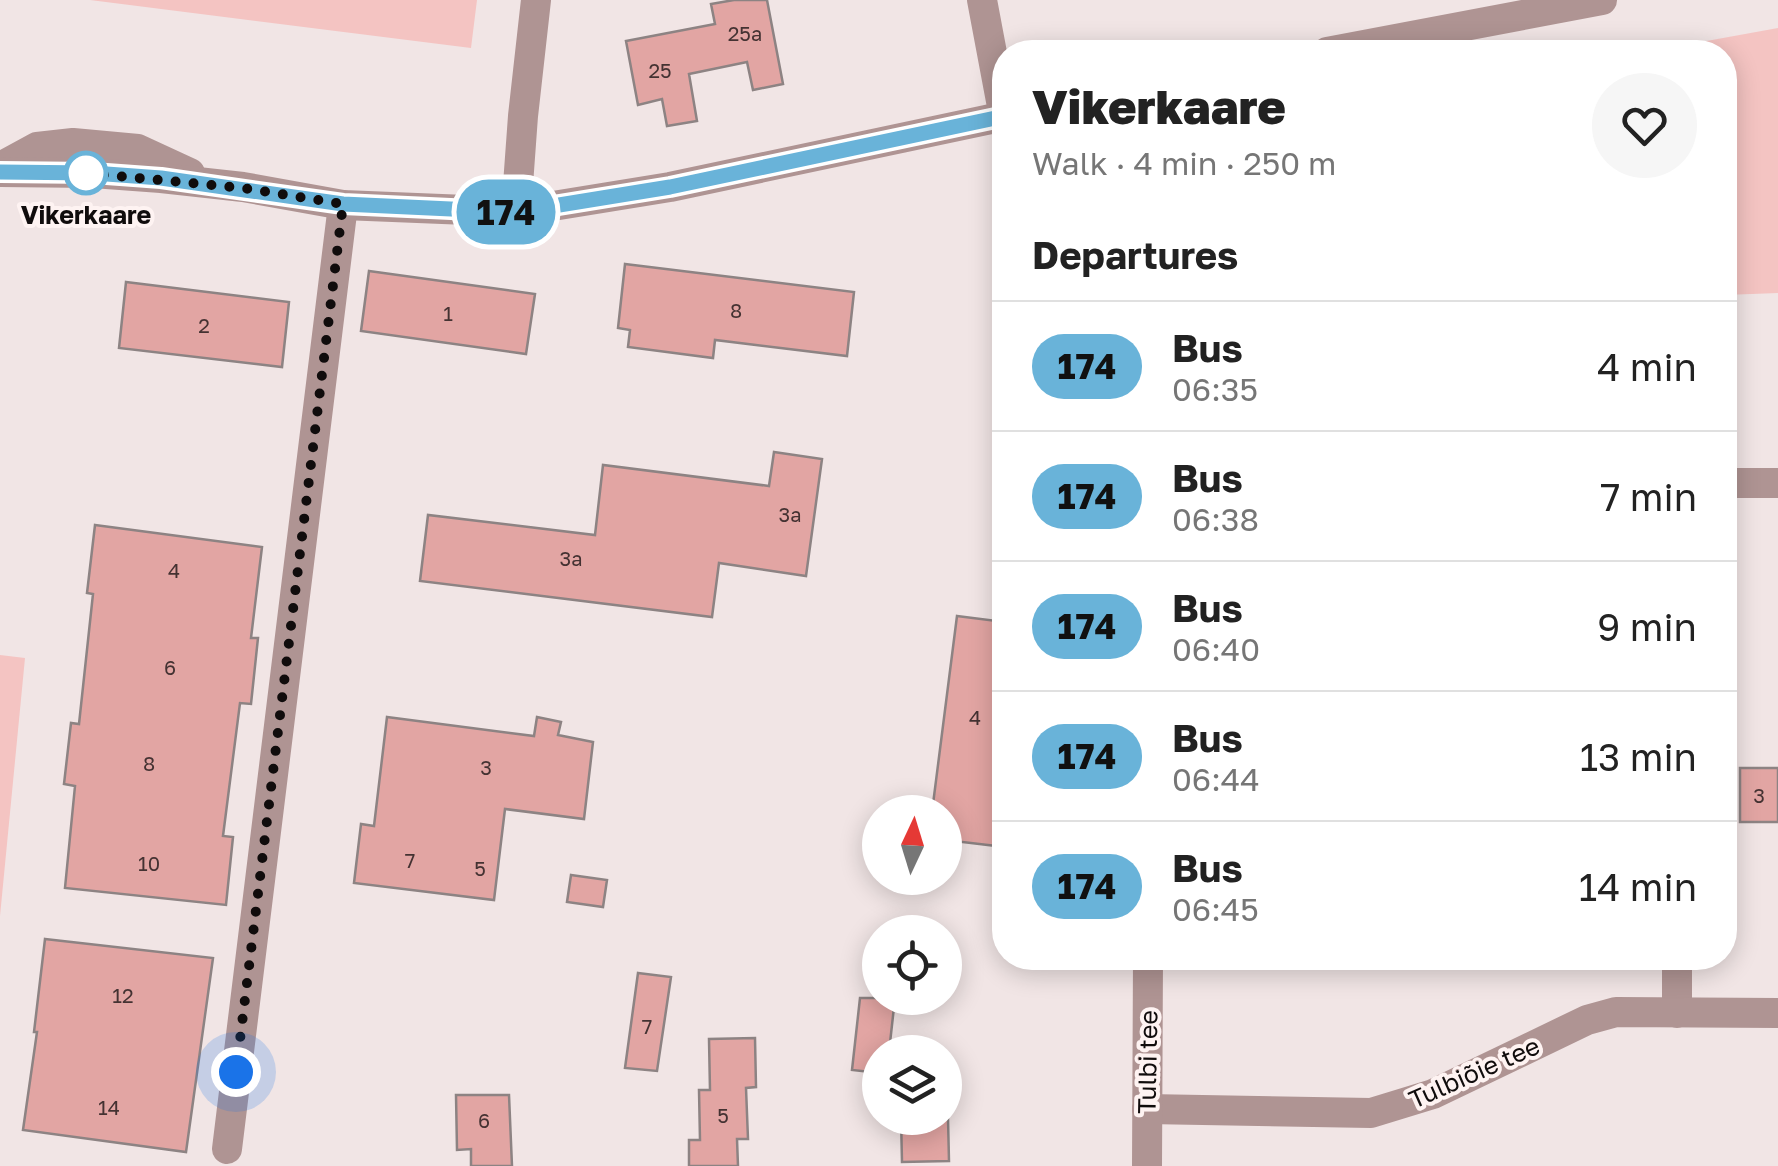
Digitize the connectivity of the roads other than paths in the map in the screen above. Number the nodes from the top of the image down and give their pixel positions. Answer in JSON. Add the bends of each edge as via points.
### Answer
{"nodes":[{"id":1,"x":536,"y":0,"type":"edge"},
{"id":2,"x":982,"y":0,"type":"edge"},
{"id":3,"x":1602,"y":0,"type":"edge"},
{"id":4,"x":1390,"y":40,"type":"edge"},
{"id":5,"x":992,"y":50,"type":"edge"},
{"id":6,"x":992,"y":119,"type":"edge"},
{"id":7,"x":0,"y":169,"type":"edge"},
{"id":8,"x":343,"y":204,"type":"junction"},
{"id":9,"x":516,"y":212,"type":"junction"},
{"id":10,"x":1737,"y":482,"type":"edge"},
{"id":11,"x":1778,"y":482,"type":"edge"},
{"id":12,"x":1148,"y":970,"type":"edge"},
{"id":13,"x":1677,"y":970,"type":"edge"},
{"id":14,"x":1677,"y":1013,"type":"junction"},
{"id":15,"x":1778,"y":1013,"type":"edge"},
{"id":16,"x":1147,"y":1109,"type":"junction"},
{"id":17,"x":227,"y":1149,"type":"dead end"},
{"id":18,"x":1147,"y":1166,"type":"edge"}],
"edges":[{"from":1,"to":9,"type":"street"},
{"from":2,"to":5,"type":"street"},
{"from":3,"to":4,"type":"street"},
{"from":6,"to":9,"type":"street","via":[[670,187]]},
{"from":7,"to":8,"type":"street","via":[[215,184]]},
{"from":8,"to":9,"type":"street"},
{"from":8,"to":17,"type":"street"},
{"from":10,"to":11,"type":"street"},
{"from":12,"to":16,"type":"street","name":"Tulbi tee"},
{"from":13,"to":14,"type":"street"},
{"from":14,"to":15,"type":"street","name":"Tulbiõie tee"},
{"from":14,"to":16,"type":"street","name":"Tulbiõie tee","via":[[1616,1012],[1587,1020],[1433,1094],[1371,1113]]},
{"from":16,"to":18,"type":"street","name":"Tulbi tee"}]}
